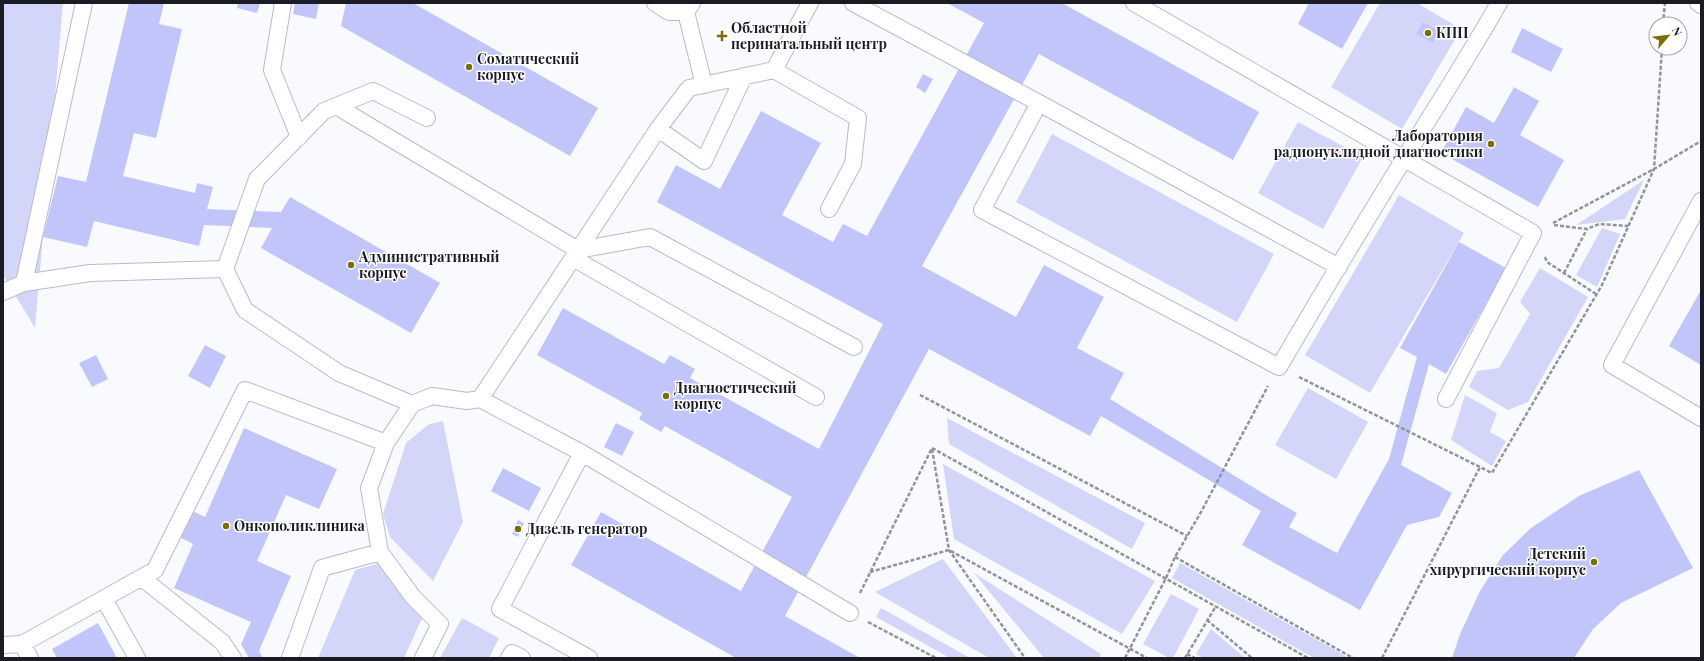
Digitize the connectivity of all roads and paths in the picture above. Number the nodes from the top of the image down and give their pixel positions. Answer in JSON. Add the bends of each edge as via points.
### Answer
{"nodes":[{"id":1,"x":84,"y":3,"type":"edge"},
{"id":2,"x":283,"y":3,"type":"edge"},
{"id":3,"x":655,"y":3,"type":"edge"},
{"id":4,"x":810,"y":3,"type":"edge"},
{"id":5,"x":853,"y":3,"type":"edge"},
{"id":6,"x":1134,"y":3,"type":"edge"},
{"id":7,"x":1665,"y":3,"type":"edge"},
{"id":8,"x":1698,"y":3,"type":"edge"},
{"id":9,"x":1494,"y":5,"type":"edge"},
{"id":10,"x":1701,"y":5,"type":"edge"},
{"id":11,"x":689,"y":8,"type":"edge"},
{"id":12,"x":1664,"y":16,"type":"edge"},
{"id":13,"x":1661,"y":56,"type":"edge"},
{"id":14,"x":774,"y":70,"type":"junction"},
{"id":15,"x":744,"y":76,"type":"junction"},
{"id":16,"x":704,"y":85,"type":"junction"},
{"id":17,"x":1039,"y":103,"type":"junction"},
{"id":18,"x":336,"y":106,"type":"junction"},
{"id":19,"x":427,"y":118,"type":"dead end"},
{"id":20,"x":658,"y":129,"type":"junction"},
{"id":21,"x":299,"y":137,"type":"junction"},
{"id":22,"x":1701,"y":141,"type":"edge"},
{"id":23,"x":1404,"y":159,"type":"junction"},
{"id":24,"x":1654,"y":169,"type":"junction"},
{"id":25,"x":1701,"y":201,"type":"edge"},
{"id":26,"x":829,"y":209,"type":"dead end"},
{"id":27,"x":1628,"y":226,"type":"junction"},
{"id":28,"x":1587,"y":229,"type":"junction"},
{"id":29,"x":1533,"y":233,"type":"junction"},
{"id":30,"x":576,"y":254,"type":"junction"},
{"id":31,"x":1339,"y":267,"type":"junction"},
{"id":32,"x":225,"y":269,"type":"junction"},
{"id":33,"x":1564,"y":273,"type":"junction"},
{"id":34,"x":24,"y":283,"type":"junction"},
{"id":35,"x":3,"y":292,"type":"edge"},
{"id":36,"x":1596,"y":294,"type":"junction"},
{"id":37,"x":854,"y":347,"type":"dead end"},
{"id":38,"x":1279,"y":367,"type":"junction"},
{"id":39,"x":920,"y":395,"type":"dead end"},
{"id":40,"x":816,"y":397,"type":"dead end"},
{"id":41,"x":480,"y":399,"type":"junction"},
{"id":42,"x":1446,"y":399,"type":"dead end"},
{"id":43,"x":412,"y":404,"type":"junction"},
{"id":44,"x":1701,"y":418,"type":"edge"},
{"id":45,"x":386,"y":443,"type":"junction"},
{"id":46,"x":932,"y":448,"type":"junction"},
{"id":47,"x":582,"y":453,"type":"junction"},
{"id":48,"x":1480,"y":467,"type":"junction"},
{"id":49,"x":1187,"y":536,"type":"junction"},
{"id":50,"x":949,"y":550,"type":"junction"},
{"id":51,"x":380,"y":552,"type":"junction"},
{"id":52,"x":1175,"y":557,"type":"junction"},
{"id":53,"x":870,"y":572,"type":"junction"},
{"id":54,"x":142,"y":578,"type":"junction"},
{"id":55,"x":1166,"y":578,"type":"junction"},
{"id":56,"x":104,"y":599,"type":"junction"},
{"id":57,"x":1216,"y":606,"type":"junction"},
{"id":58,"x":850,"y":613,"type":"junction"},
{"id":59,"x":1207,"y":620,"type":"junction"},
{"id":60,"x":3,"y":645,"type":"edge"},
{"id":61,"x":1130,"y":649,"type":"junction"},
{"id":62,"x":26,"y":651,"type":"edge"},
{"id":63,"x":1187,"y":654,"type":"junction"},
{"id":64,"x":137,"y":658,"type":"edge"},
{"id":65,"x":233,"y":658,"type":"edge"},
{"id":66,"x":290,"y":658,"type":"edge"},
{"id":67,"x":423,"y":658,"type":"edge"},
{"id":68,"x":509,"y":658,"type":"edge"},
{"id":69,"x":522,"y":658,"type":"edge"},
{"id":70,"x":589,"y":658,"type":"edge"},
{"id":71,"x":936,"y":658,"type":"edge"},
{"id":72,"x":1025,"y":658,"type":"edge"},
{"id":73,"x":1125,"y":658,"type":"edge"},
{"id":74,"x":1147,"y":658,"type":"edge"},
{"id":75,"x":1185,"y":658,"type":"edge"},
{"id":76,"x":1195,"y":658,"type":"edge"},
{"id":77,"x":1252,"y":658,"type":"edge"},
{"id":78,"x":1308,"y":658,"type":"edge"},
{"id":79,"x":1353,"y":658,"type":"edge"},
{"id":80,"x":1382,"y":658,"type":"edge"}],
"edges":[{"from":1,"to":34,"type":"lane"},
{"from":2,"to":21,"type":"lane","via":[[272,70]]},
{"from":3,"to":11,"type":"lane","via":[[669,12]]},
{"from":4,"to":14,"type":"lane"},
{"from":5,"to":17,"type":"lane"},
{"from":6,"to":23,"type":"lane"},
{"from":7,"to":12,"type":"path"},
{"from":8,"to":10,"type":"lane"},
{"from":9,"to":23,"type":"lane","via":[[1483,32]]},
{"from":11,"to":16,"type":"lane"},
{"from":13,"to":24,"type":"path"},
{"from":14,"to":15,"type":"lane"},
{"from":14,"to":26,"type":"lane","via":[[858,118],[853,164]]},
{"from":15,"to":16,"type":"lane"},
{"from":15,"to":20,"type":"lane","via":[[704,161]]},
{"from":16,"to":20,"type":"lane","via":[[689,88]]},
{"from":17,"to":31,"type":"lane"},
{"from":17,"to":38,"type":"lane","via":[[982,210]]},
{"from":18,"to":19,"type":"lane","via":[[373,91]]},
{"from":18,"to":21,"type":"lane","via":[[324,111]]},
{"from":18,"to":30,"type":"lane"},
{"from":20,"to":30,"type":"lane"},
{"from":21,"to":32,"type":"lane","via":[[257,179]]},
{"from":22,"to":24,"type":"path"},
{"from":23,"to":29,"type":"lane"},
{"from":23,"to":31,"type":"lane"},
{"from":24,"to":27,"type":"path"},
{"from":24,"to":28,"type":"path","via":[[1549,225]]},
{"from":25,"to":44,"type":"lane","via":[[1612,365]]},
{"from":27,"to":28,"type":"path","via":[[1599,224]]},
{"from":27,"to":36,"type":"path"},
{"from":28,"to":33,"type":"path"},
{"from":29,"to":33,"type":"path","via":[[1547,262]]},
{"from":29,"to":42,"type":"lane"},
{"from":30,"to":37,"type":"lane","via":[[650,238]]},
{"from":30,"to":40,"type":"lane"},
{"from":30,"to":41,"type":"lane"},
{"from":31,"to":38,"type":"lane"},
{"from":32,"to":34,"type":"lane","via":[[90,273]]},
{"from":32,"to":43,"type":"lane","via":[[245,310],[340,373]]},
{"from":33,"to":36,"type":"path"},
{"from":34,"to":35,"type":"lane"},
{"from":36,"to":48,"type":"path","via":[[1492,473]]},
{"from":38,"to":48,"type":"path"},
{"from":38,"to":49,"type":"path"},
{"from":39,"to":49,"type":"path"},
{"from":41,"to":43,"type":"lane","via":[[468,401],[432,396]]},
{"from":41,"to":47,"type":"lane"},
{"from":43,"to":45,"type":"lane"},
{"from":45,"to":51,"type":"lane","via":[[369,488]]},
{"from":45,"to":54,"type":"lane","via":[[244,390],[155,570]]},
{"from":46,"to":50,"type":"path"},
{"from":46,"to":53,"type":"path"},
{"from":46,"to":55,"type":"path"},
{"from":47,"to":58,"type":"lane"},
{"from":47,"to":70,"type":"lane","via":[[500,609]]},
{"from":48,"to":80,"type":"path"},
{"from":49,"to":52,"type":"path"},
{"from":50,"to":53,"type":"path"},
{"from":50,"to":61,"type":"path"},
{"from":50,"to":72,"type":"path"},
{"from":51,"to":66,"type":"lane","via":[[322,568]]},
{"from":51,"to":67,"type":"lane","via":[[413,597],[440,624]]},
{"from":52,"to":55,"type":"path"},
{"from":52,"to":79,"type":"path"},
{"from":53,"to":58,"type":"path"},
{"from":54,"to":56,"type":"lane"},
{"from":54,"to":65,"type":"lane","via":[[222,642]]},
{"from":55,"to":57,"type":"path"},
{"from":55,"to":61,"type":"path"},
{"from":56,"to":62,"type":"lane"},
{"from":56,"to":64,"type":"lane"},
{"from":57,"to":59,"type":"path"},
{"from":57,"to":78,"type":"path"},
{"from":58,"to":71,"type":"path"},
{"from":59,"to":63,"type":"path"},
{"from":59,"to":77,"type":"path"},
{"from":60,"to":62,"type":"lane"},
{"from":61,"to":73,"type":"path"},
{"from":61,"to":74,"type":"path"},
{"from":63,"to":75,"type":"path"},
{"from":63,"to":76,"type":"path"},
{"from":68,"to":69,"type":"lane","via":[[512,653]]}]}
